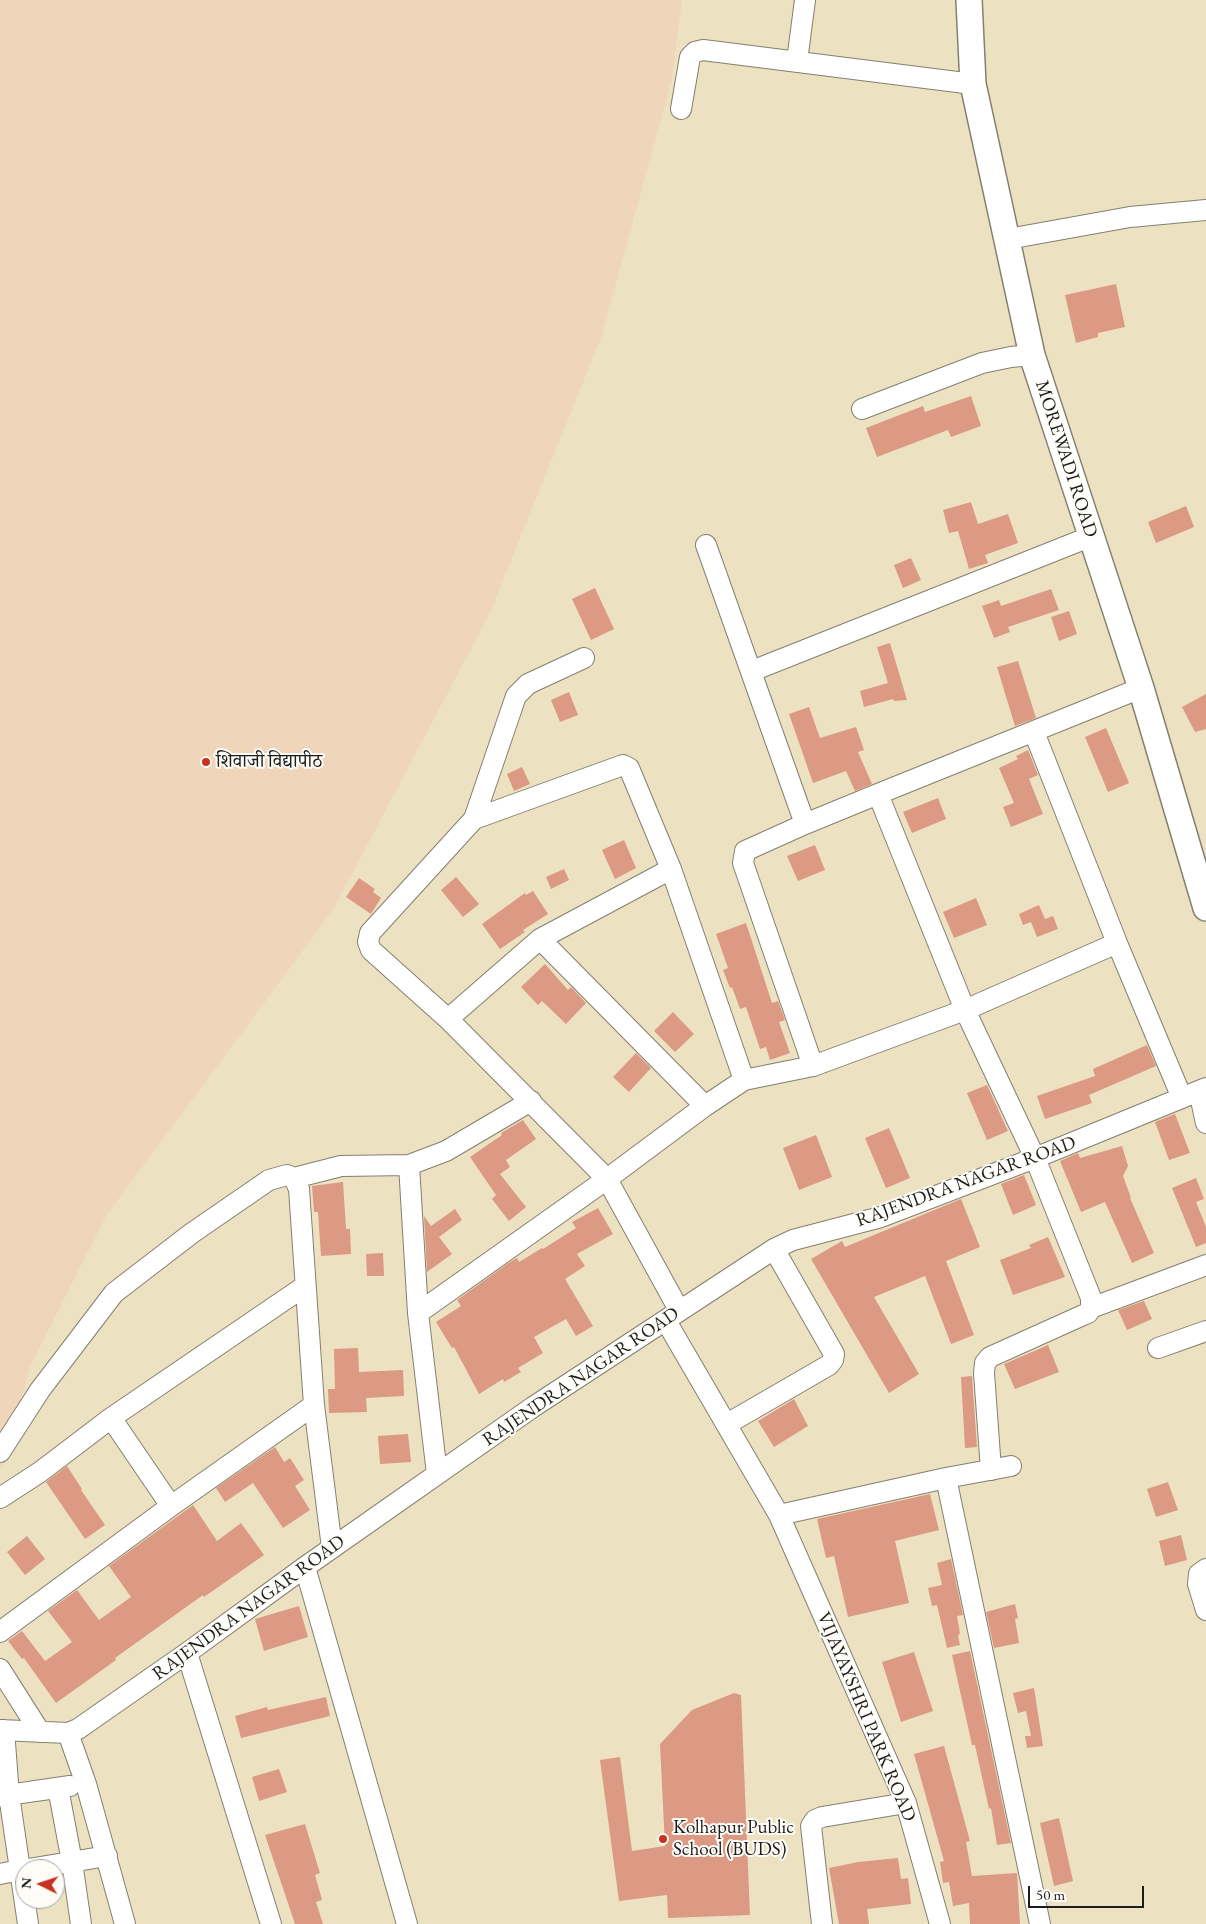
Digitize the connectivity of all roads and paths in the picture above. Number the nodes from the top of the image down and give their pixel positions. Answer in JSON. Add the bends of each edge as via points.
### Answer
{"nodes":[{"id":1,"x":805,"y":0,"type":"edge"},
{"id":2,"x":969,"y":0,"type":"edge"},
{"id":3,"x":797,"y":61,"type":"junction"},
{"id":4,"x":973,"y":84,"type":"junction"},
{"id":5,"x":681,"y":109,"type":"dead end"},
{"id":6,"x":1206,"y":210,"type":"edge"},
{"id":7,"x":1008,"y":239,"type":"junction"},
{"id":8,"x":1032,"y":355,"type":"junction"},
{"id":9,"x":862,"y":408,"type":"dead end"},
{"id":10,"x":1092,"y":536,"type":"junction"},
{"id":11,"x":706,"y":545,"type":"dead end"},
{"id":12,"x":584,"y":658,"type":"dead end"},
{"id":13,"x":752,"y":671,"type":"junction"},
{"id":14,"x":1141,"y":688,"type":"junction"},
{"id":15,"x":1034,"y":732,"type":"junction"},
{"id":16,"x":878,"y":794,"type":"junction"},
{"id":17,"x":474,"y":819,"type":"junction"},
{"id":18,"x":805,"y":824,"type":"junction"},
{"id":19,"x":671,"y":869,"type":"junction"},
{"id":20,"x":1206,"y":908,"type":"edge"},
{"id":21,"x":540,"y":939,"type":"junction"},
{"id":22,"x":1117,"y":943,"type":"junction"},
{"id":23,"x":965,"y":1010,"type":"junction"},
{"id":24,"x":448,"y":1019,"type":"junction"},
{"id":25,"x":813,"y":1066,"type":"junction"},
{"id":26,"x":744,"y":1080,"type":"junction"},
{"id":27,"x":1196,"y":1092,"type":"edge"},
{"id":28,"x":532,"y":1101,"type":"junction"},
{"id":29,"x":705,"y":1106,"type":"junction"},
{"id":30,"x":1206,"y":1123,"type":"edge"},
{"id":31,"x":1035,"y":1158,"type":"junction"},
{"id":32,"x":409,"y":1165,"type":"junction"},
{"id":33,"x":294,"y":1178,"type":"junction"},
{"id":34,"x":607,"y":1179,"type":"junction"},
{"id":35,"x":774,"y":1249,"type":"junction"},
{"id":36,"x":1206,"y":1265,"type":"edge"},
{"id":37,"x":305,"y":1286,"type":"junction"},
{"id":38,"x":1091,"y":1308,"type":"junction"},
{"id":39,"x":418,"y":1312,"type":"junction"},
{"id":40,"x":672,"y":1316,"type":"junction"},
{"id":41,"x":1206,"y":1331,"type":"edge"},
{"id":42,"x":1158,"y":1348,"type":"dead end"},
{"id":43,"x":314,"y":1405,"type":"junction"},
{"id":44,"x":111,"y":1418,"type":"junction"},
{"id":45,"x":727,"y":1424,"type":"junction"},
{"id":46,"x":0,"y":1452,"type":"edge"},
{"id":47,"x":1011,"y":1466,"type":"dead end"},
{"id":48,"x":991,"y":1470,"type":"junction"},
{"id":49,"x":437,"y":1474,"type":"junction"},
{"id":50,"x":946,"y":1478,"type":"junction"},
{"id":51,"x":0,"y":1498,"type":"edge"},
{"id":52,"x":171,"y":1506,"type":"junction"},
{"id":53,"x":779,"y":1515,"type":"junction"},
{"id":54,"x":332,"y":1548,"type":"junction"},
{"id":55,"x":305,"y":1567,"type":"junction"},
{"id":56,"x":1206,"y":1569,"type":"edge"},
{"id":57,"x":1206,"y":1610,"type":"edge"},
{"id":58,"x":0,"y":1632,"type":"edge"},
{"id":59,"x":188,"y":1653,"type":"junction"},
{"id":60,"x":0,"y":1669,"type":"edge"},
{"id":61,"x":2,"y":1730,"type":"edge"},
{"id":62,"x":40,"y":1732,"type":"junction"},
{"id":63,"x":68,"y":1732,"type":"junction"},
{"id":64,"x":86,"y":1784,"type":"junction"},
{"id":65,"x":58,"y":1788,"type":"junction"},
{"id":66,"x":5,"y":1796,"type":"edge"},
{"id":67,"x":906,"y":1803,"type":"junction"},
{"id":68,"x":107,"y":1856,"type":"junction"},
{"id":69,"x":21,"y":1859,"type":"edge"},
{"id":70,"x":72,"y":1862,"type":"junction"},
{"id":71,"x":65,"y":1863,"type":"edge"},
{"id":72,"x":15,"y":1872,"type":"edge"},
{"id":73,"x":0,"y":1874,"type":"edge"},
{"id":74,"x":27,"y":1909,"type":"edge"},
{"id":75,"x":28,"y":1924,"type":"edge"},
{"id":76,"x":81,"y":1924,"type":"edge"},
{"id":77,"x":125,"y":1924,"type":"edge"},
{"id":78,"x":271,"y":1924,"type":"edge"},
{"id":79,"x":407,"y":1924,"type":"edge"},
{"id":80,"x":822,"y":1924,"type":"edge"},
{"id":81,"x":940,"y":1924,"type":"edge"},
{"id":82,"x":1040,"y":1924,"type":"edge"}],
"edges":[{"from":1,"to":3,"type":"street"},
{"from":2,"to":4,"type":"main road","name":"MOREWADI ROAD"},
{"from":3,"to":4,"type":"street"},
{"from":3,"to":5,"type":"street","via":[[703,50],[695,52],[690,57]]},
{"from":4,"to":7,"type":"main road","name":"MOREWADI ROAD"},
{"from":6,"to":7,"type":"street","via":[[1130,217]]},
{"from":7,"to":8,"type":"main road","name":"MOREWADI ROAD"},
{"from":8,"to":9,"type":"street","via":[[982,363]]},
{"from":8,"to":10,"type":"main road","name":"MOREWADI ROAD"},
{"from":10,"to":13,"type":"street"},
{"from":10,"to":14,"type":"main road","name":"MOREWADI ROAD"},
{"from":11,"to":13,"type":"street"},
{"from":12,"to":17,"type":"street","via":[[528,684],[516,696]]},
{"from":13,"to":18,"type":"street"},
{"from":14,"to":15,"type":"street"},
{"from":14,"to":20,"type":"main road","name":"MOREWADI ROAD"},
{"from":15,"to":16,"type":"street"},
{"from":15,"to":22,"type":"street"},
{"from":16,"to":18,"type":"street"},
{"from":16,"to":23,"type":"street"},
{"from":17,"to":19,"type":"street","via":[[623,765],[629,768]]},
{"from":17,"to":24,"type":"street","name":"VIJAYAYSHRI PARK ROAD","via":[[370,933],[368,942],[371,950]]},
{"from":18,"to":25,"type":"street","via":[[745,852],[744,862]]},
{"from":19,"to":21,"type":"street"},
{"from":19,"to":26,"type":"street"},
{"from":21,"to":24,"type":"street"},
{"from":21,"to":29,"type":"street"},
{"from":22,"to":23,"type":"street"},
{"from":22,"to":27,"type":"street"},
{"from":23,"to":25,"type":"street"},
{"from":23,"to":31,"type":"street"},
{"from":24,"to":28,"type":"street","name":"VIJAYAYSHRI PARK ROAD"},
{"from":25,"to":26,"type":"street"},
{"from":26,"to":29,"type":"street"},
{"from":27,"to":30,"type":"street"},
{"from":27,"to":31,"type":"street","name":"RAJENDRA NAGAR ROAD"},
{"from":28,"to":32,"type":"street","via":[[446,1150]]},
{"from":28,"to":34,"type":"street","name":"VIJAYAYSHRI PARK ROAD"},
{"from":29,"to":34,"type":"street"},
{"from":31,"to":35,"type":"street","name":"RAJENDRA NAGAR ROAD","via":[[881,1217],[793,1240]]},
{"from":31,"to":38,"type":"street","via":[[1091,1298]]},
{"from":32,"to":33,"type":"street","via":[[341,1166]]},
{"from":32,"to":39,"type":"street"},
{"from":33,"to":37,"type":"street","via":[[299,1189]]},
{"from":33,"to":46,"type":"street","via":[[287,1175],[269,1180],[192,1233],[114,1293],[40,1390]]},
{"from":34,"to":39,"type":"street"},
{"from":34,"to":40,"type":"street","name":"VIJAYAYSHRI PARK ROAD"},
{"from":35,"to":40,"type":"street","name":"RAJENDRA NAGAR ROAD"},
{"from":35,"to":45,"type":"street","via":[[834,1354],[833,1360]]},
{"from":36,"to":38,"type":"street"},
{"from":37,"to":43,"type":"street"},
{"from":37,"to":44,"type":"street"},
{"from":38,"to":48,"type":"street","via":[[1088,1313],[990,1357],[985,1363]]},
{"from":39,"to":49,"type":"street"},
{"from":40,"to":45,"type":"street","name":"VIJAYAYSHRI PARK ROAD"},
{"from":40,"to":49,"type":"street","name":"RAJENDRA NAGAR ROAD"},
{"from":41,"to":42,"type":"street"},
{"from":43,"to":52,"type":"street"},
{"from":43,"to":54,"type":"street"},
{"from":44,"to":51,"type":"street"},
{"from":44,"to":52,"type":"street"},
{"from":45,"to":53,"type":"street","name":"VIJAYAYSHRI PARK ROAD"},
{"from":47,"to":48,"type":"street"},
{"from":48,"to":50,"type":"street"},
{"from":49,"to":54,"type":"street","name":"RAJENDRA NAGAR ROAD"},
{"from":50,"to":53,"type":"street"},
{"from":50,"to":82,"type":"street"},
{"from":52,"to":58,"type":"street"},
{"from":53,"to":67,"type":"street","name":"VIJAYAYSHRI PARK ROAD"},
{"from":54,"to":55,"type":"street","name":"RAJENDRA NAGAR ROAD"},
{"from":55,"to":59,"type":"street","name":"RAJENDRA NAGAR ROAD"},
{"from":55,"to":79,"type":"street"},
{"from":56,"to":57,"type":"street","via":[[1199,1574],[1198,1584]]},
{"from":59,"to":63,"type":"street","name":"RAJENDRA NAGAR ROAD","via":[[78,1729]]},
{"from":59,"to":78,"type":"street"},
{"from":60,"to":62,"type":"street"},
{"from":61,"to":62,"type":"street","name":"RAJENDRA NAGAR ROAD"},
{"from":61,"to":66,"type":"street"},
{"from":62,"to":63,"type":"street","name":"RAJENDRA NAGAR ROAD"},
{"from":63,"to":64,"type":"street"},
{"from":64,"to":65,"type":"street"},
{"from":64,"to":68,"type":"street"},
{"from":65,"to":66,"type":"street"},
{"from":65,"to":70,"type":"street"},
{"from":66,"to":69,"type":"street"},
{"from":67,"to":80,"type":"street","via":[[822,1816],[815,1820],[811,1826]]},
{"from":67,"to":81,"type":"street","name":"VIJAYAYSHRI PARK ROAD"},
{"from":68,"to":70,"type":"street"},
{"from":68,"to":77,"type":"street"},
{"from":70,"to":71,"type":"street"},
{"from":70,"to":76,"type":"street"},
{"from":72,"to":73,"type":"street"},
{"from":74,"to":75,"type":"street"}]}
